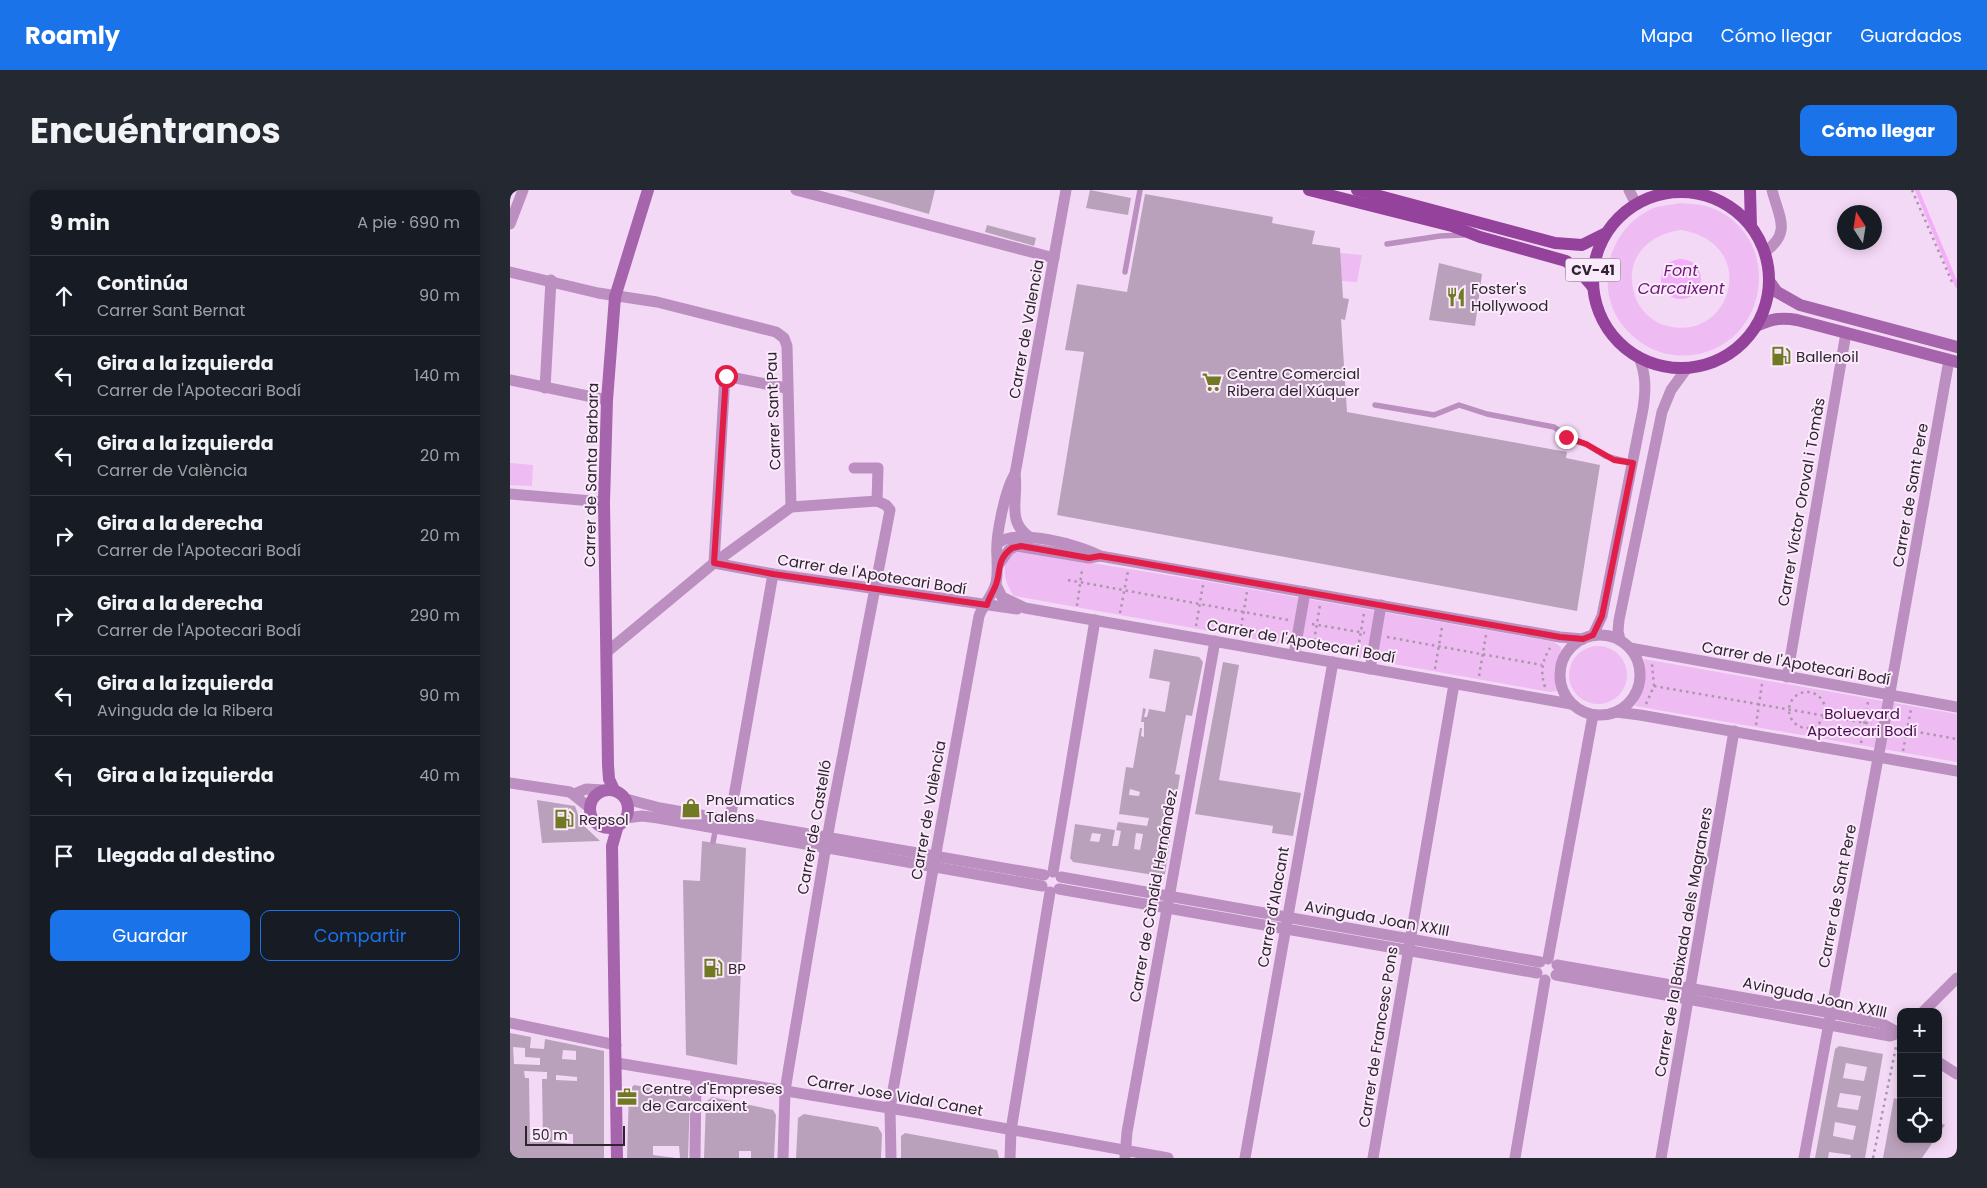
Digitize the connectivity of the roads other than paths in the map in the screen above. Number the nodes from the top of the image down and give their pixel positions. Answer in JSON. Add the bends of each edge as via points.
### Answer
{"nodes":[{"id":1,"x":523,"y":190,"type":"edge"},
{"id":2,"x":648,"y":190,"type":"edge"},
{"id":3,"x":796,"y":190,"type":"edge"},
{"id":4,"x":1066,"y":190,"type":"edge"},
{"id":5,"x":1140,"y":190,"type":"edge"},
{"id":6,"x":1310,"y":190,"type":"edge"},
{"id":7,"x":1357,"y":190,"type":"edge"},
{"id":8,"x":1629,"y":190,"type":"edge"},
{"id":9,"x":1750,"y":190,"type":"edge"},
{"id":10,"x":1772,"y":190,"type":"edge"},
{"id":11,"x":1660,"y":192,"type":"edge"},
{"id":12,"x":1636,"y":204,"type":"junction"},
{"id":13,"x":510,"y":224,"type":"edge"},
{"id":14,"x":1751,"y":226,"type":"junction"},
{"id":15,"x":1606,"y":233,"type":"junction"},
{"id":16,"x":1480,"y":237,"type":"junction"},
{"id":17,"x":1387,"y":244,"type":"dead end"},
{"id":18,"x":1765,"y":252,"type":"junction"},
{"id":19,"x":1054,"y":258,"type":"junction"},
{"id":20,"x":510,"y":272,"type":"edge"},
{"id":21,"x":1125,"y":272,"type":"dead end"},
{"id":22,"x":551,"y":280,"type":"junction"},
{"id":23,"x":1769,"y":281,"type":"junction"},
{"id":24,"x":1593,"y":288,"type":"junction"},
{"id":25,"x":615,"y":297,"type":"junction"},
{"id":26,"x":1756,"y":326,"type":"junction"},
{"id":27,"x":1846,"y":333,"type":"junction"},
{"id":28,"x":1957,"y":347,"type":"edge"},
{"id":29,"x":1639,"y":357,"type":"junction"},
{"id":30,"x":1953,"y":361,"type":"edge"},
{"id":31,"x":1687,"y":368,"type":"junction"},
{"id":32,"x":510,"y":380,"type":"edge"},
{"id":33,"x":510,"y":387,"type":"edge"},
{"id":34,"x":545,"y":388,"type":"junction"},
{"id":35,"x":786,"y":388,"type":"junction"},
{"id":36,"x":607,"y":400,"type":"junction"},
{"id":37,"x":1375,"y":405,"type":"dead end"},
{"id":38,"x":1633,"y":463,"type":"junction"},
{"id":39,"x":854,"y":468,"type":"dead end"},
{"id":40,"x":1015,"y":474,"type":"junction"},
{"id":41,"x":510,"y":494,"type":"edge"},
{"id":42,"x":604,"y":502,"type":"junction"},
{"id":43,"x":882,"y":503,"type":"junction"},
{"id":44,"x":791,"y":507,"type":"junction"},
{"id":45,"x":1027,"y":535,"type":"junction"},
{"id":46,"x":998,"y":543,"type":"junction"},
{"id":47,"x":1100,"y":556,"type":"junction"},
{"id":48,"x":714,"y":563,"type":"junction"},
{"id":49,"x":999,"y":564,"type":"junction"},
{"id":50,"x":773,"y":574,"type":"junction"},
{"id":51,"x":996,"y":586,"type":"junction"},
{"id":52,"x":873,"y":589,"type":"junction"},
{"id":53,"x":1305,"y":592,"type":"junction"},
{"id":54,"x":987,"y":605,"type":"junction"},
{"id":55,"x":1381,"y":605,"type":"junction"},
{"id":56,"x":1026,"y":608,"type":"junction"},
{"id":57,"x":1095,"y":620,"type":"junction"},
{"id":58,"x":1588,"y":637,"type":"junction"},
{"id":59,"x":1215,"y":640,"type":"junction"},
{"id":60,"x":1620,"y":640,"type":"junction"},
{"id":61,"x":1630,"y":648,"type":"junction"},
{"id":62,"x":608,"y":651,"type":"junction"},
{"id":63,"x":1294,"y":654,"type":"junction"},
{"id":64,"x":1332,"y":662,"type":"junction"},
{"id":65,"x":1370,"y":668,"type":"junction"},
{"id":66,"x":1787,"y":677,"type":"junction"},
{"id":67,"x":1454,"y":684,"type":"junction"},
{"id":68,"x":1890,"y":695,"type":"junction"},
{"id":69,"x":1571,"y":704,"type":"junction"},
{"id":70,"x":1957,"y":707,"type":"edge"},
{"id":71,"x":1616,"y":712,"type":"junction"},
{"id":72,"x":1593,"y":715,"type":"junction"},
{"id":73,"x":1734,"y":731,"type":"junction"},
{"id":74,"x":1878,"y":757,"type":"junction"},
{"id":75,"x":1957,"y":771,"type":"edge"},
{"id":76,"x":510,"y":783,"type":"edge"},
{"id":77,"x":603,"y":791,"type":"junction"},
{"id":78,"x":574,"y":794,"type":"junction"},
{"id":79,"x":626,"y":799,"type":"junction"},
{"id":80,"x":590,"y":808,"type":"junction"},
{"id":81,"x":730,"y":819,"type":"junction"},
{"id":82,"x":622,"y":822,"type":"junction"},
{"id":83,"x":716,"y":823,"type":"junction"},
{"id":84,"x":599,"y":825,"type":"junction"},
{"id":85,"x":827,"y":836,"type":"junction"},
{"id":86,"x":714,"y":842,"type":"dead end"},
{"id":87,"x":612,"y":846,"type":"junction"},
{"id":88,"x":825,"y":848,"type":"junction"},
{"id":89,"x":934,"y":861,"type":"junction"},
{"id":90,"x":1052,"y":882,"type":"junction"},
{"id":91,"x":1167,"y":902,"type":"junction"},
{"id":92,"x":1286,"y":917,"type":"junction"},
{"id":93,"x":1284,"y":929,"type":"junction"},
{"id":94,"x":1409,"y":938,"type":"junction"},
{"id":95,"x":1407,"y":950,"type":"junction"},
{"id":96,"x":1547,"y":969,"type":"junction"},
{"id":97,"x":1957,"y":978,"type":"edge"},
{"id":98,"x":1690,"y":987,"type":"junction"},
{"id":99,"x":1688,"y":999,"type":"junction"},
{"id":100,"x":1927,"y":1008,"type":"edge"},
{"id":101,"x":1831,"y":1013,"type":"junction"},
{"id":102,"x":510,"y":1023,"type":"edge"},
{"id":103,"x":1828,"y":1025,"type":"junction"},
{"id":104,"x":1897,"y":1031,"type":"edge"},
{"id":105,"x":1897,"y":1034,"type":"edge"},
{"id":106,"x":616,"y":1045,"type":"junction"},
{"id":107,"x":617,"y":1064,"type":"junction"},
{"id":108,"x":1942,"y":1065,"type":"edge"},
{"id":109,"x":1957,"y":1074,"type":"edge"},
{"id":110,"x":696,"y":1077,"type":"junction"},
{"id":111,"x":785,"y":1091,"type":"junction"},
{"id":112,"x":890,"y":1109,"type":"junction"},
{"id":113,"x":1011,"y":1130,"type":"junction"},
{"id":114,"x":1125,"y":1154,"type":"edge"},
{"id":115,"x":617,"y":1158,"type":"edge"},
{"id":116,"x":695,"y":1158,"type":"edge"},
{"id":117,"x":783,"y":1158,"type":"edge"},
{"id":118,"x":890,"y":1158,"type":"edge"},
{"id":119,"x":1010,"y":1158,"type":"edge"},
{"id":120,"x":1168,"y":1158,"type":"edge"},
{"id":121,"x":1245,"y":1158,"type":"edge"},
{"id":122,"x":1373,"y":1158,"type":"edge"},
{"id":123,"x":1515,"y":1158,"type":"edge"},
{"id":124,"x":1661,"y":1158,"type":"edge"},
{"id":125,"x":1804,"y":1158,"type":"edge"}],
"edges":[{"from":1,"to":13,"type":"street"},
{"from":2,"to":25,"type":"street","name":"Carrer de Santa Barbara"},
{"from":3,"to":19,"type":"street"},
{"from":4,"to":19,"type":"street","name":"Carrer de Valencia"},
{"from":5,"to":21,"type":"lane"},
{"from":6,"to":16,"type":"main road","via":[[1452,226]]},
{"from":7,"to":15,"type":"main road","via":[[1555,243],[1582,245]]},
{"from":8,"to":12,"type":"street"},
{"from":9,"to":14,"type":"main road","number":"CV-41"},
{"from":10,"to":18,"type":"street","via":[[1783,228],[1778,240]]},
{"from":11,"to":12,"type":"main road","number":"CV-41"},
{"from":11,"to":14,"type":"main road","number":"CV-41","via":[[1699,193],[1718,200]]},
{"from":12,"to":15,"type":"main road","number":"CV-41"},
{"from":14,"to":18,"type":"main road","number":"CV-41"},
{"from":15,"to":24,"type":"main road","number":"CV-41","via":[[1593,268]]},
{"from":16,"to":17,"type":"lane","via":[[1448,235]]},
{"from":16,"to":24,"type":"main road","via":[[1566,261],[1581,272]]},
{"from":18,"to":23,"type":"main road","number":"CV-41"},
{"from":19,"to":40,"type":"street","name":"Carrer de Valencia"},
{"from":20,"to":22,"type":"street","name":"Carrer Sant Pau"},
{"from":22,"to":25,"type":"street","name":"Carrer Sant Pau"},
{"from":22,"to":34,"type":"street"},
{"from":23,"to":26,"type":"main road","number":"CV-41","via":[[1765,304]]},
{"from":23,"to":28,"type":"street","via":[[1776,292],[1800,305]]},
{"from":24,"to":29,"type":"main road","number":"CV-41","via":[[1597,309],[1607,328]]},
{"from":25,"to":35,"type":"street","name":"Carrer Sant Pau","via":[[657,302],[776,332],[784,338],[787,346]]},
{"from":25,"to":36,"type":"street","name":"Carrer de Santa Barbara"},
{"from":26,"to":27,"type":"street","via":[[1770,319],[1784,318]]},
{"from":26,"to":31,"type":"main road","number":"CV-41","via":[[1726,355],[1707,364]]},
{"from":27,"to":30,"type":"street"},
{"from":27,"to":66,"type":"street","name":"Carrer Víctor Oroval i Tomàs"},
{"from":29,"to":31,"type":"main road","number":"CV-41","via":[[1662,366]]},
{"from":29,"to":38,"type":"street","via":[[1645,373],[1646,391]]},
{"from":30,"to":68,"type":"street","name":"Carrer de Sant Pere"},
{"from":31,"to":60,"type":"street","via":[[1671,390],[1662,412],[1619,620]]},
{"from":32,"to":33,"type":"street"},
{"from":32,"to":34,"type":"street"},
{"from":34,"to":36,"type":"street"},
{"from":35,"to":44,"type":"street","name":"Carrer Sant Pau"},
{"from":35,"to":48,"type":"street","via":[[726,376]]},
{"from":36,"to":42,"type":"street","name":"Carrer de Santa Barbara"},
{"from":37,"to":38,"type":"lane","via":[[1434,415],[1459,405],[1487,414],[1554,426],[1574,441],[1586,444],[1605,456]]},
{"from":38,"to":58,"type":"street","via":[[1602,616]]},
{"from":39,"to":43,"type":"street","via":[[878,468]]},
{"from":40,"to":45,"type":"street","via":[[1013,511]]},
{"from":40,"to":46,"type":"street","name":"Carrer de València","via":[[1009,483]]},
{"from":41,"to":42,"type":"street"},
{"from":42,"to":62,"type":"street","name":"Carrer de Santa Barbara"},
{"from":43,"to":44,"type":"street"},
{"from":43,"to":52,"type":"street","name":"Carrer de Castelló","via":[[890,510]]},
{"from":44,"to":48,"type":"street"},
{"from":45,"to":46,"type":"street","via":[[1004,538]]},
{"from":45,"to":47,"type":"street","via":[[1086,548]]},
{"from":46,"to":49,"type":"street","name":"Carrer de València","via":[[996,556]]},
{"from":47,"to":49,"type":"street","via":[[1089,558],[1016,546]]},
{"from":47,"to":53,"type":"street"},
{"from":48,"to":50,"type":"street","name":"Carrer de l'Apotecari Bodí"},
{"from":48,"to":62,"type":"street"},
{"from":49,"to":51,"type":"street","name":"Carrer de València"},
{"from":50,"to":52,"type":"street","name":"Carrer de l'Apotecari Bodí"},
{"from":50,"to":81,"type":"street"},
{"from":51,"to":54,"type":"street","name":"Carrer de València"},
{"from":51,"to":56,"type":"street","name":"Carrer de l'Apotecari Bodí","via":[[1002,597]]},
{"from":52,"to":54,"type":"street","name":"Carrer de l'Apotecari Bodí"},
{"from":52,"to":85,"type":"street","name":"Carrer de Castelló"},
{"from":53,"to":55,"type":"street"},
{"from":53,"to":63,"type":"street"},
{"from":54,"to":56,"type":"street","name":"Carrer de l'Apotecari Bodí"},
{"from":54,"to":89,"type":"street","name":"Carrer de València","via":[[979,616]]},
{"from":55,"to":58,"type":"street","via":[[1560,637]]},
{"from":55,"to":65,"type":"street"},
{"from":56,"to":57,"type":"street","name":"Carrer de l'Apotecari Bodí"},
{"from":57,"to":59,"type":"street","name":"Carrer de l'Apotecari Bodí"},
{"from":57,"to":90,"type":"street"},
{"from":58,"to":60,"type":"street"},
{"from":58,"to":69,"type":"street","via":[[1572,646],[1560,668],[1560,681]]},
{"from":59,"to":63,"type":"street","name":"Carrer de l'Apotecari Bodí"},
{"from":59,"to":91,"type":"street","name":"Carrer de Càndid Hernández"},
{"from":60,"to":61,"type":"street"},
{"from":61,"to":66,"type":"street","name":"Carrer de l'Apotecari Bodí"},
{"from":61,"to":71,"type":"street","via":[[1640,671],[1639,684],[1627,706]]},
{"from":62,"to":77,"type":"street","name":"Carrer de Santa Barbara","via":[[608,765]]},
{"from":63,"to":64,"type":"street","name":"Carrer de l'Apotecari Bodí"},
{"from":64,"to":65,"type":"street","name":"Carrer de l'Apotecari Bodí"},
{"from":64,"to":92,"type":"street","name":"Carrer d'Alacant"},
{"from":65,"to":67,"type":"street","name":"Carrer de l'Apotecari Bodí"},
{"from":66,"to":68,"type":"street","name":"Carrer de l'Apotecari Bodí"},
{"from":67,"to":69,"type":"street","name":"Carrer de l'Apotecari Bodí"},
{"from":67,"to":94,"type":"street","name":"Carrer de Francesc Pons"},
{"from":68,"to":70,"type":"street","name":"Carrer de l'Apotecari Bodí"},
{"from":68,"to":74,"type":"street","name":"Carrer de Sant Pere"},
{"from":69,"to":72,"type":"street"},
{"from":71,"to":72,"type":"street"},
{"from":71,"to":73,"type":"street"},
{"from":72,"to":96,"type":"street"},
{"from":73,"to":74,"type":"street"},
{"from":73,"to":98,"type":"street","name":"Carrer de la Baixada dels Magraners"},
{"from":74,"to":75,"type":"street"},
{"from":74,"to":101,"type":"street","name":"Carrer de Sant Pere"},
{"from":76,"to":78,"type":"street"},
{"from":77,"to":78,"type":"street","via":[[586,789]]},
{"from":77,"to":79,"type":"street"},
{"from":77,"to":80,"type":"street"},
{"from":78,"to":80,"type":"street"},
{"from":79,"to":82,"type":"street","via":[[628,807]]},
{"from":79,"to":83,"type":"street","name":"Avinguda Joan XXIII"},
{"from":80,"to":84,"type":"street","via":[[592,818]]},
{"from":81,"to":83,"type":"street","name":"Avinguda Joan XXIII"},
{"from":81,"to":85,"type":"street","name":"Avinguda Joan XXIII"},
{"from":82,"to":83,"type":"street","name":"Avinguda Joan XXIII","via":[[642,816]]},
{"from":82,"to":84,"type":"street","via":[[609,828]]},
{"from":82,"to":87,"type":"street"},
{"from":83,"to":86,"type":"lane"},
{"from":83,"to":88,"type":"street","name":"Avinguda Joan XXIII"},
{"from":84,"to":87,"type":"street"},
{"from":85,"to":88,"type":"street","name":"Carrer de Castelló"},
{"from":85,"to":89,"type":"street","name":"Avinguda Joan XXIII"},
{"from":87,"to":106,"type":"street"},
{"from":88,"to":89,"type":"street","name":"Avinguda Joan XXIII"},
{"from":88,"to":111,"type":"street","name":"Carrer de Castelló"},
{"from":89,"to":90,"type":"street","name":"Avinguda Joan XXIII"},
{"from":89,"to":112,"type":"street","name":"Carrer de València"},
{"from":90,"to":91,"type":"street","name":"Avinguda Joan XXIII"},
{"from":90,"to":113,"type":"street"},
{"from":91,"to":92,"type":"street","name":"Avinguda Joan XXIII"},
{"from":91,"to":93,"type":"street","name":"Avinguda Joan XXIII"},
{"from":91,"to":114,"type":"street","name":"Carrer de Càndid Hernández"},
{"from":92,"to":93,"type":"street","name":"Carrer d'Alacant"},
{"from":92,"to":94,"type":"street","name":"Avinguda Joan XXIII"},
{"from":93,"to":95,"type":"street","name":"Avinguda Joan XXIII"},
{"from":93,"to":121,"type":"street","name":"Carrer d'Alacant"},
{"from":94,"to":95,"type":"street","name":"Carrer de Francesc Pons"},
{"from":94,"to":96,"type":"street","name":"Avinguda Joan XXIII"},
{"from":95,"to":96,"type":"street","name":"Avinguda Joan XXIII"},
{"from":95,"to":122,"type":"street","name":"Carrer de Francesc Pons"},
{"from":96,"to":98,"type":"street","name":"Avinguda Joan XXIII"},
{"from":96,"to":99,"type":"street","name":"Avinguda Joan XXIII"},
{"from":96,"to":123,"type":"street"},
{"from":97,"to":100,"type":"street"},
{"from":98,"to":99,"type":"street","name":"Carrer de la Baixada dels Magraners"},
{"from":98,"to":101,"type":"street","name":"Avinguda Joan XXIII"},
{"from":99,"to":103,"type":"street","name":"Avinguda Joan XXIII"},
{"from":99,"to":124,"type":"street","name":"Carrer de la Baixada dels Magraners"},
{"from":101,"to":103,"type":"street","name":"Carrer de Sant Pere"},
{"from":101,"to":104,"type":"street","name":"Avinguda Joan XXIII","via":[[1881,1023]]},
{"from":102,"to":106,"type":"street"},
{"from":103,"to":105,"type":"street","name":"Avinguda Joan XXIII","via":[[1890,1036]]},
{"from":103,"to":125,"type":"street","name":"Carrer de Sant Pere"},
{"from":106,"to":107,"type":"street"},
{"from":107,"to":110,"type":"street","name":"Carrer Jose Vidal Canet"},
{"from":107,"to":115,"type":"street"},
{"from":108,"to":109,"type":"street"},
{"from":110,"to":111,"type":"street","name":"Carrer Jose Vidal Canet"},
{"from":110,"to":116,"type":"street"},
{"from":111,"to":112,"type":"street","name":"Carrer Jose Vidal Canet"},
{"from":111,"to":117,"type":"street","name":"Carrer de Castelló"},
{"from":112,"to":113,"type":"street","name":"Carrer Jose Vidal Canet"},
{"from":112,"to":118,"type":"street","name":"Carrer de València"},
{"from":113,"to":114,"type":"street","name":"Carrer Jose Vidal Canet"},
{"from":113,"to":119,"type":"street"},
{"from":114,"to":120,"type":"street","name":"Carrer Jose Vidal Canet"}]}
